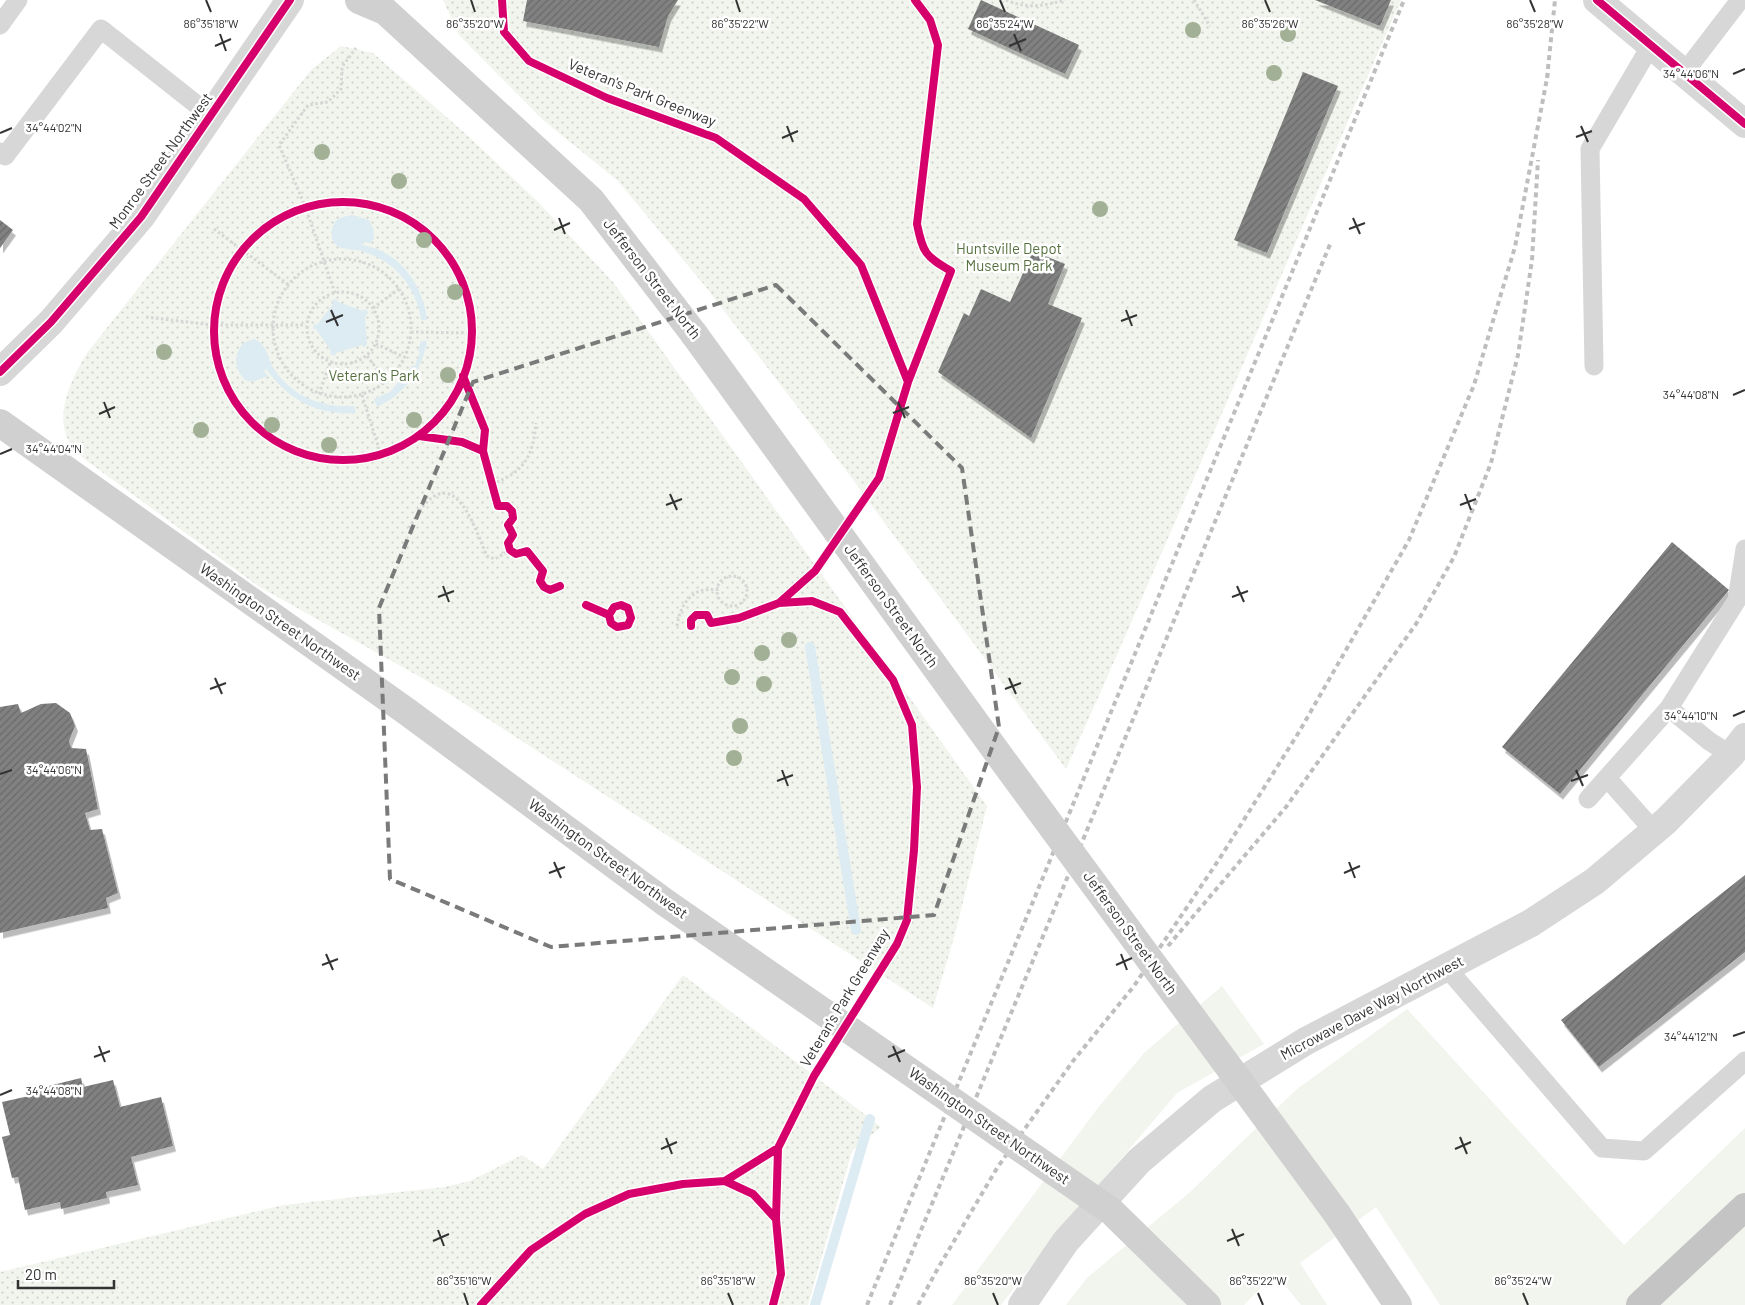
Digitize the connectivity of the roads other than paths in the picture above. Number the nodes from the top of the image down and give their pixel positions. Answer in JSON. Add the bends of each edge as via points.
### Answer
{"nodes":[{"id":1,"x":18,"y":0,"type":"edge"},
{"id":2,"x":290,"y":0,"type":"edge"},
{"id":3,"x":359,"y":0,"type":"edge"},
{"id":4,"x":1597,"y":0,"type":"edge"},
{"id":5,"x":1740,"y":0,"type":"edge"},
{"id":6,"x":385,"y":5,"type":"edge"},
{"id":7,"x":0,"y":25,"type":"edge"},
{"id":8,"x":1651,"y":45,"type":"junction"},
{"id":9,"x":1684,"y":73,"type":"junction"},
{"id":10,"x":211,"y":116,"type":"junction"},
{"id":11,"x":1745,"y":124,"type":"edge"},
{"id":12,"x":0,"y":152,"type":"edge"},
{"id":13,"x":1594,"y":366,"type":"dead end"},
{"id":14,"x":0,"y":372,"type":"edge"},
{"id":15,"x":0,"y":423,"type":"edge"},
{"id":16,"x":1745,"y":549,"type":"edge"},
{"id":17,"x":1669,"y":708,"type":"junction"},
{"id":18,"x":1738,"y":746,"type":"edge"},
{"id":19,"x":1607,"y":778,"type":"junction"},
{"id":20,"x":1588,"y":800,"type":"dead end"},
{"id":21,"x":1654,"y":831,"type":"junction"},
{"id":22,"x":1446,"y":967,"type":"junction"},
{"id":23,"x":1745,"y":1061,"type":"edge"},
{"id":24,"x":1745,"y":1207,"type":"edge"},
{"id":25,"x":1022,"y":1305,"type":"edge"},
{"id":26,"x":1208,"y":1305,"type":"edge"},
{"id":27,"x":1398,"y":1305,"type":"edge"},
{"id":28,"x":1640,"y":1305,"type":"edge"}],
"edges":[{"from":1,"to":7,"type":"lane"},
{"from":2,"to":10,"type":"street","name":"Monroe Street Northwest"},
{"from":3,"to":6,"type":"main road","name":"Jefferson Street North"},
{"from":4,"to":8,"type":"street"},
{"from":5,"to":9,"type":"lane"},
{"from":6,"to":27,"type":"main road","name":"Jefferson Street North","bridge":true,"via":[[591,200],[694,334],[1337,1214]]},
{"from":8,"to":9,"type":"street"},
{"from":8,"to":13,"type":"lane","via":[[1590,149]]},
{"from":9,"to":11,"type":"street"},
{"from":10,"to":12,"type":"lane","via":[[101,29],[5,156]]},
{"from":10,"to":14,"type":"street","name":"Monroe Street Northwest","via":[[141,217],[51,322]]},
{"from":15,"to":26,"type":"main road","name":"Washington Street Northwest","bridge":true,"via":[[406,711],[666,903],[1111,1211]]},
{"from":16,"to":17,"type":"lane","via":[[1737,600]]},
{"from":17,"to":18,"type":"lane","via":[[1709,741]]},
{"from":17,"to":19,"type":"lane"},
{"from":18,"to":21,"type":"street","name":"Microwave Dave Way Northwest"},
{"from":19,"to":20,"type":"lane"},
{"from":19,"to":21,"type":"lane"},
{"from":21,"to":22,"type":"street","name":"Microwave Dave Way Northwest","via":[[1595,881],[1531,923]]},
{"from":22,"to":23,"type":"lane","via":[[1602,1148],[1644,1151]]},
{"from":22,"to":25,"type":"street","name":"Microwave Dave Way Northwest","via":[[1306,1040],[1212,1100],[1132,1168],[1066,1241]]},
{"from":24,"to":28,"type":"highway"}]}
